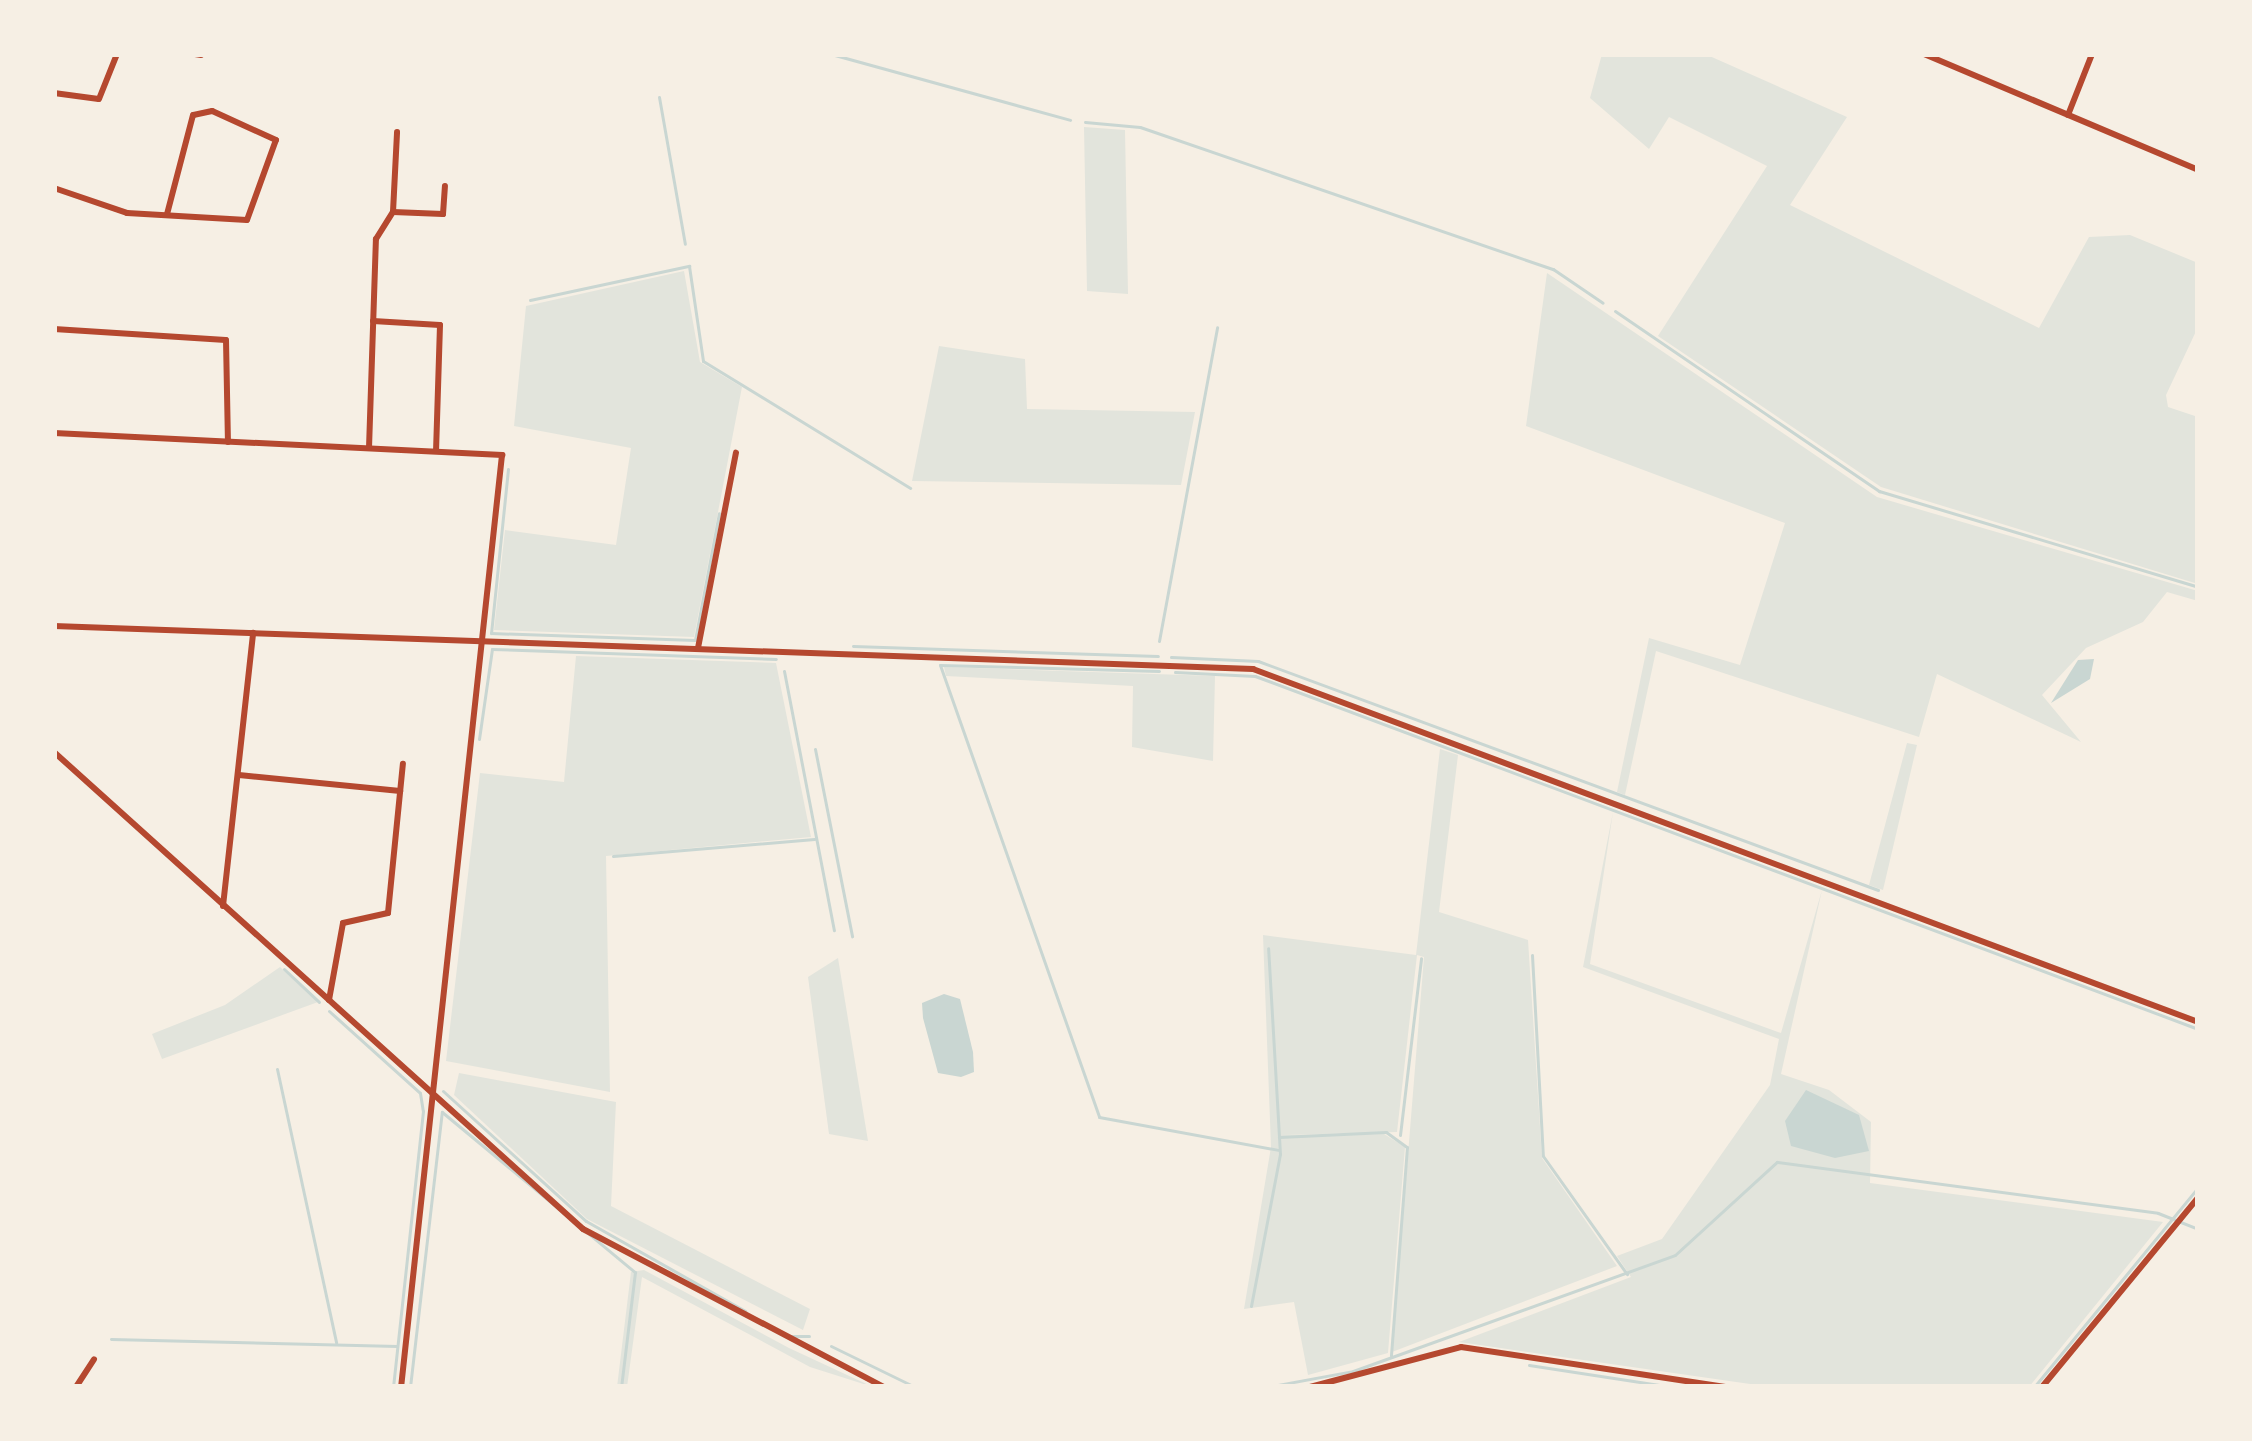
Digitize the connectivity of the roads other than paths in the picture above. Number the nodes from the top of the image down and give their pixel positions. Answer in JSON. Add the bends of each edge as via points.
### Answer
{"nodes":[{"id":1,"x":117,"y":54,"type":"edge"},
{"id":2,"x":1924,"y":54,"type":"edge"},
{"id":3,"x":2092,"y":54,"type":"edge"},
{"id":4,"x":54,"y":93,"type":"edge"},
{"id":5,"x":2068,"y":116,"type":"junction"},
{"id":6,"x":397,"y":132,"type":"dead end"},
{"id":7,"x":2198,"y":170,"type":"edge"},
{"id":8,"x":445,"y":186,"type":"dead end"},
{"id":9,"x":54,"y":188,"type":"edge"},
{"id":10,"x":394,"y":212,"type":"junction"},
{"id":11,"x":167,"y":214,"type":"junction"},
{"id":12,"x":373,"y":321,"type":"junction"},
{"id":13,"x":54,"y":329,"type":"edge"},
{"id":14,"x":54,"y":434,"type":"edge"},
{"id":15,"x":228,"y":442,"type":"junction"},
{"id":16,"x":369,"y":448,"type":"junction"},
{"id":17,"x":436,"y":451,"type":"junction"},
{"id":18,"x":736,"y":453,"type":"dead end"},
{"id":19,"x":54,"y":626,"type":"edge"},
{"id":20,"x":253,"y":633,"type":"junction"},
{"id":21,"x":482,"y":641,"type":"junction"},
{"id":22,"x":698,"y":648,"type":"junction"},
{"id":23,"x":54,"y":752,"type":"edge"},
{"id":24,"x":403,"y":764,"type":"dead end"},
{"id":25,"x":239,"y":775,"type":"junction"},
{"id":26,"x":400,"y":791,"type":"junction"},
{"id":27,"x":223,"y":906,"type":"junction"},
{"id":28,"x":329,"y":1000,"type":"junction"},
{"id":29,"x":2198,"y":1022,"type":"edge"},
{"id":30,"x":433,"y":1093,"type":"junction"},
{"id":31,"x":2198,"y":1198,"type":"edge"},
{"id":32,"x":94,"y":1360,"type":"dead end"},
{"id":33,"x":76,"y":1387,"type":"edge"},
{"id":34,"x":400,"y":1387,"type":"edge"},
{"id":35,"x":884,"y":1387,"type":"edge"},
{"id":36,"x":1310,"y":1387,"type":"edge"},
{"id":37,"x":1727,"y":1387,"type":"edge"},
{"id":38,"x":2042,"y":1387,"type":"edge"}],
"edges":[{"from":1,"to":4,"type":"street","via":[[99,99]]},
{"from":2,"to":5,"type":"street"},
{"from":3,"to":5,"type":"street"},
{"from":5,"to":7,"type":"street"},
{"from":6,"to":10,"type":"street"},
{"from":8,"to":10,"type":"street","via":[[443,214]]},
{"from":9,"to":11,"type":"street"},
{"from":10,"to":12,"type":"street","via":[[376,239]]},
{"from":11,"to":11,"type":"street","via":[[258,214],[276,140],[212,111],[193,115]]},
{"from":12,"to":16,"type":"street"},
{"from":12,"to":17,"type":"street","via":[[440,325]]},
{"from":13,"to":15,"type":"street","via":[[226,340]]},
{"from":14,"to":15,"type":"street"},
{"from":15,"to":16,"type":"street"},
{"from":16,"to":17,"type":"street"},
{"from":17,"to":21,"type":"street","via":[[502,454]]},
{"from":18,"to":22,"type":"street"},
{"from":19,"to":20,"type":"street"},
{"from":20,"to":21,"type":"street"},
{"from":20,"to":25,"type":"street"},
{"from":21,"to":22,"type":"street"},
{"from":21,"to":30,"type":"street"},
{"from":22,"to":29,"type":"street","via":[[1273,674]]},
{"from":23,"to":27,"type":"street"},
{"from":24,"to":26,"type":"street"},
{"from":25,"to":26,"type":"street"},
{"from":25,"to":27,"type":"street"},
{"from":26,"to":28,"type":"street","via":[[388,913],[343,923]]},
{"from":27,"to":28,"type":"street"},
{"from":28,"to":30,"type":"street"},
{"from":30,"to":34,"type":"street"},
{"from":30,"to":35,"type":"street","via":[[583,1229]]},
{"from":31,"to":38,"type":"street"},
{"from":32,"to":33,"type":"street"},
{"from":36,"to":37,"type":"street","via":[[1461,1347]]}]}
